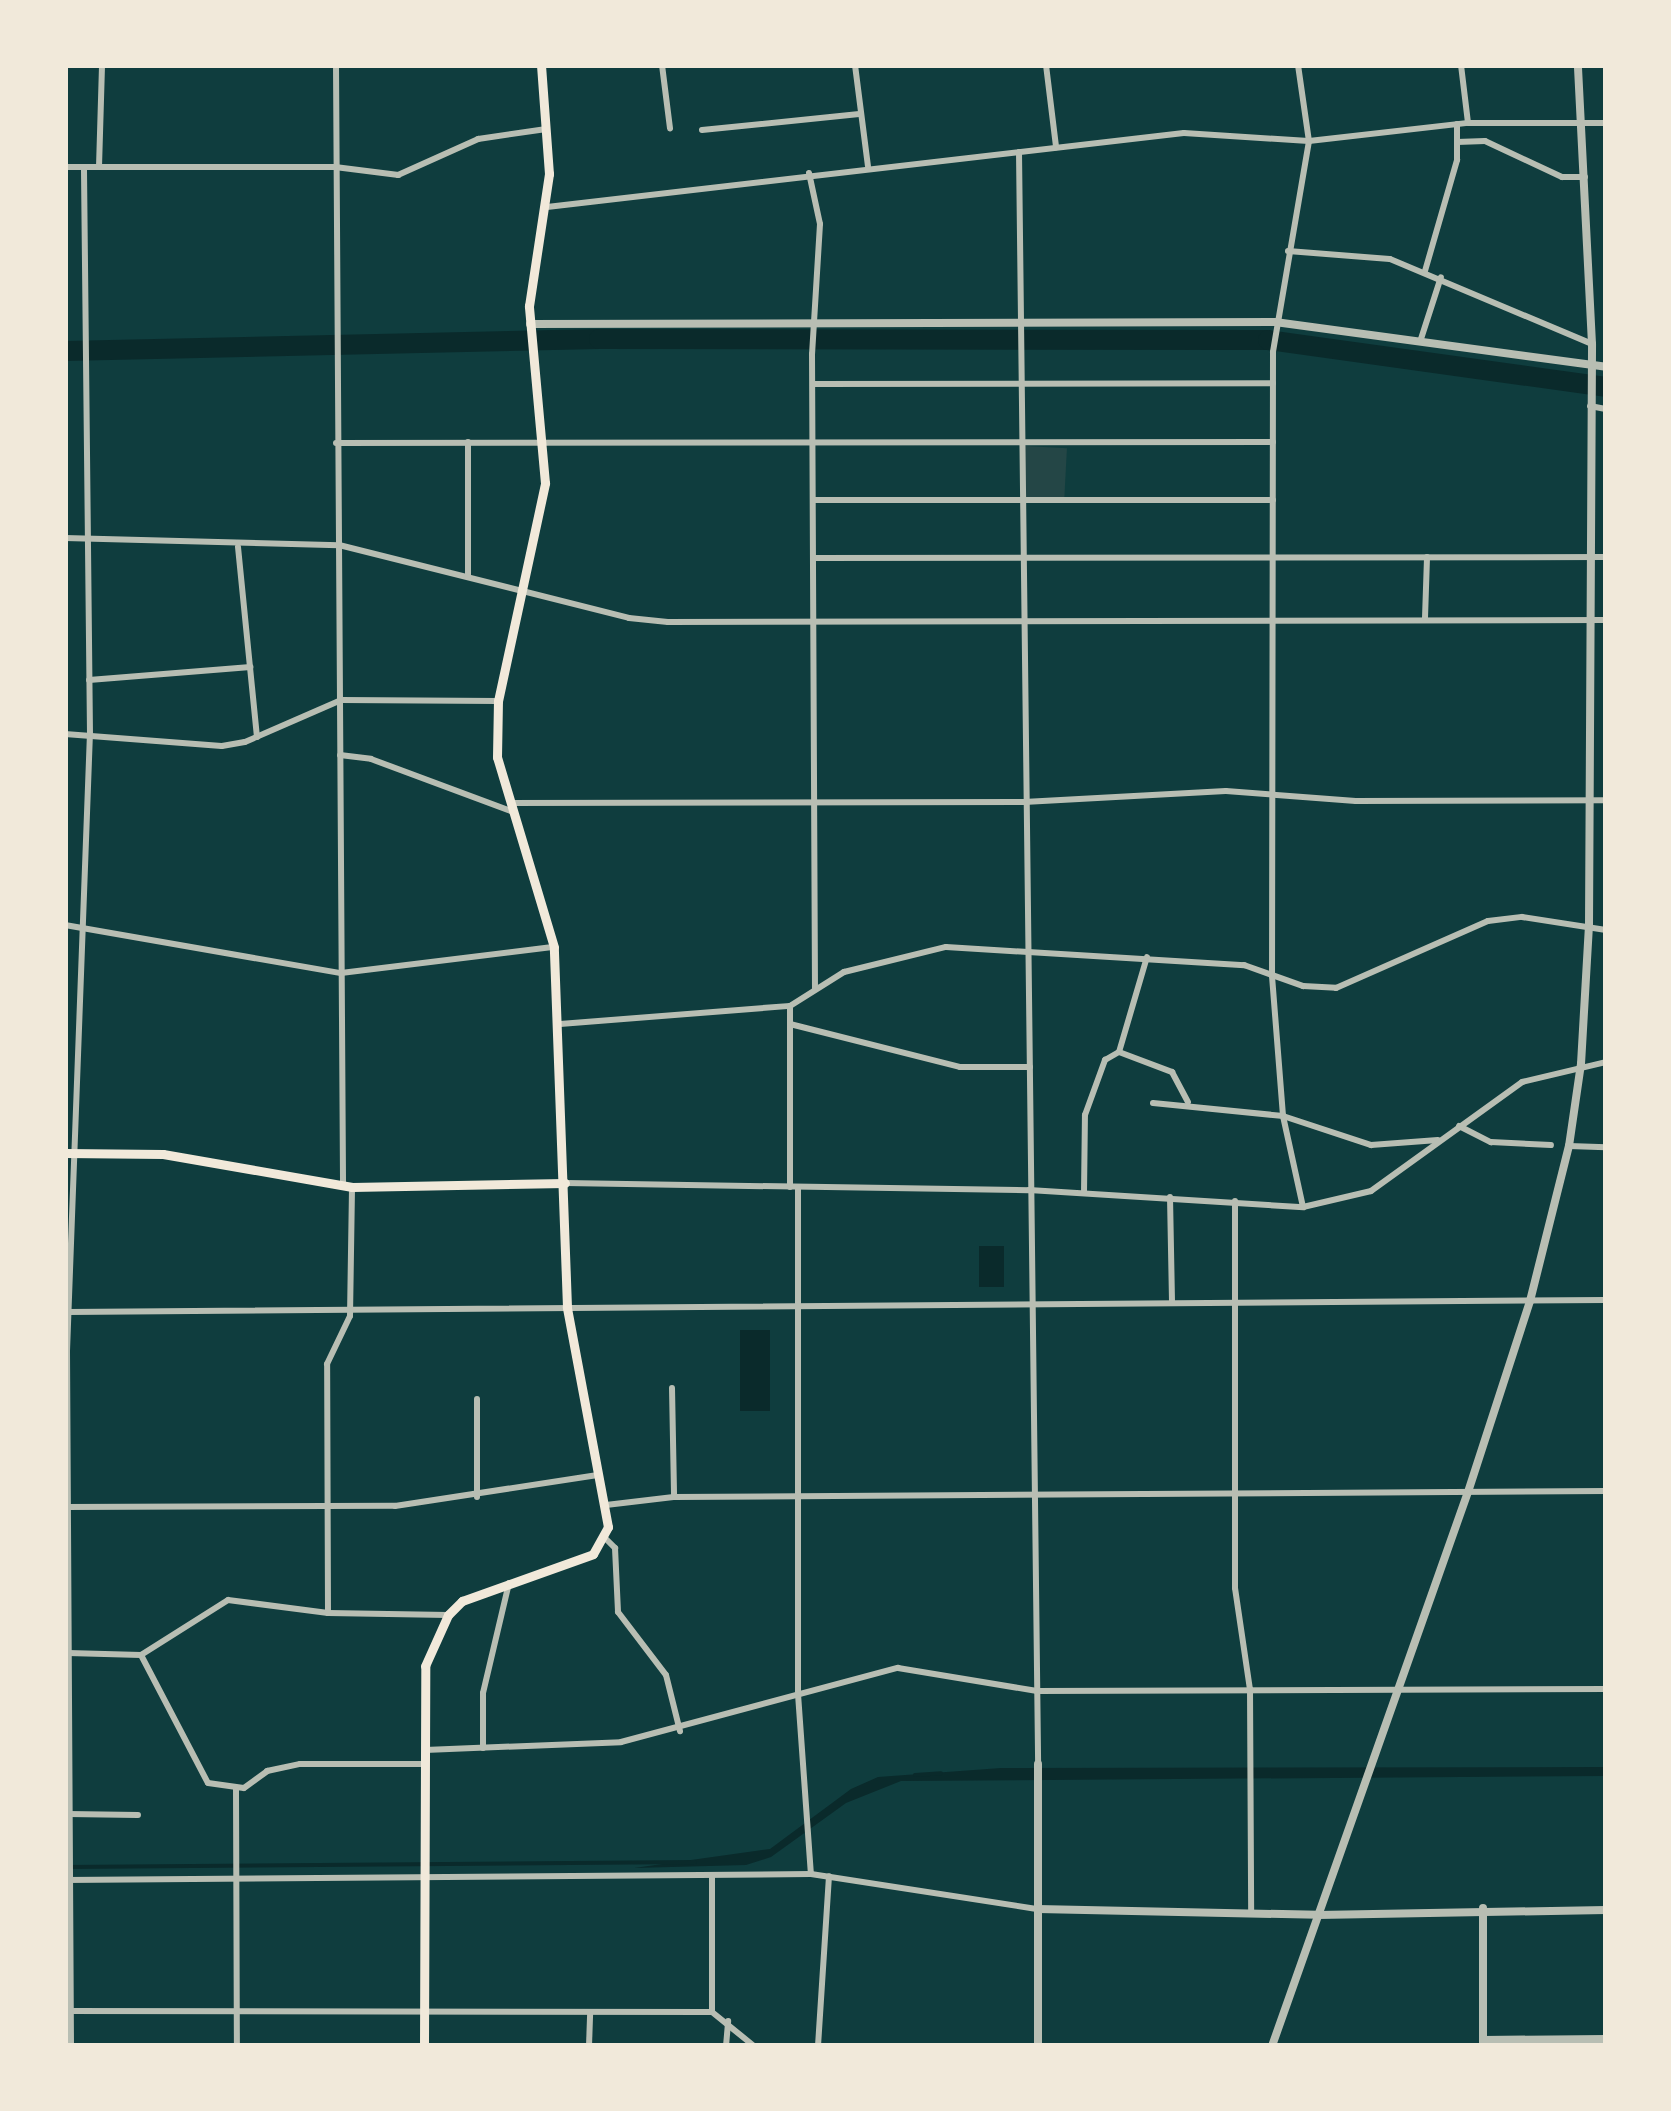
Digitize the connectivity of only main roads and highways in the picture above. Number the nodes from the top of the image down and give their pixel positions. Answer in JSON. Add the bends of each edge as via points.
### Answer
{"nodes":[{"id":1,"x":541,"y":65,"type":"edge"},
{"id":2,"x":65,"y":1153,"type":"edge"},
{"id":3,"x":565,"y":1183,"type":"junction"},
{"id":4,"x":424,"y":2046,"type":"edge"}],
"edges":[{"from":1,"to":3,"type":"main road","via":[[547,207],[529,285],[543,441],[540,524],[498,702],[497,757],[554,947]]},
{"from":2,"to":3,"type":"main road","via":[[163,1154],[347,1186]]},
{"from":3,"to":4,"type":"main road","via":[[567,1307],[606,1505],[606,1539],[566,1567],[482,1590],[448,1615],[421,1686]]}]}
